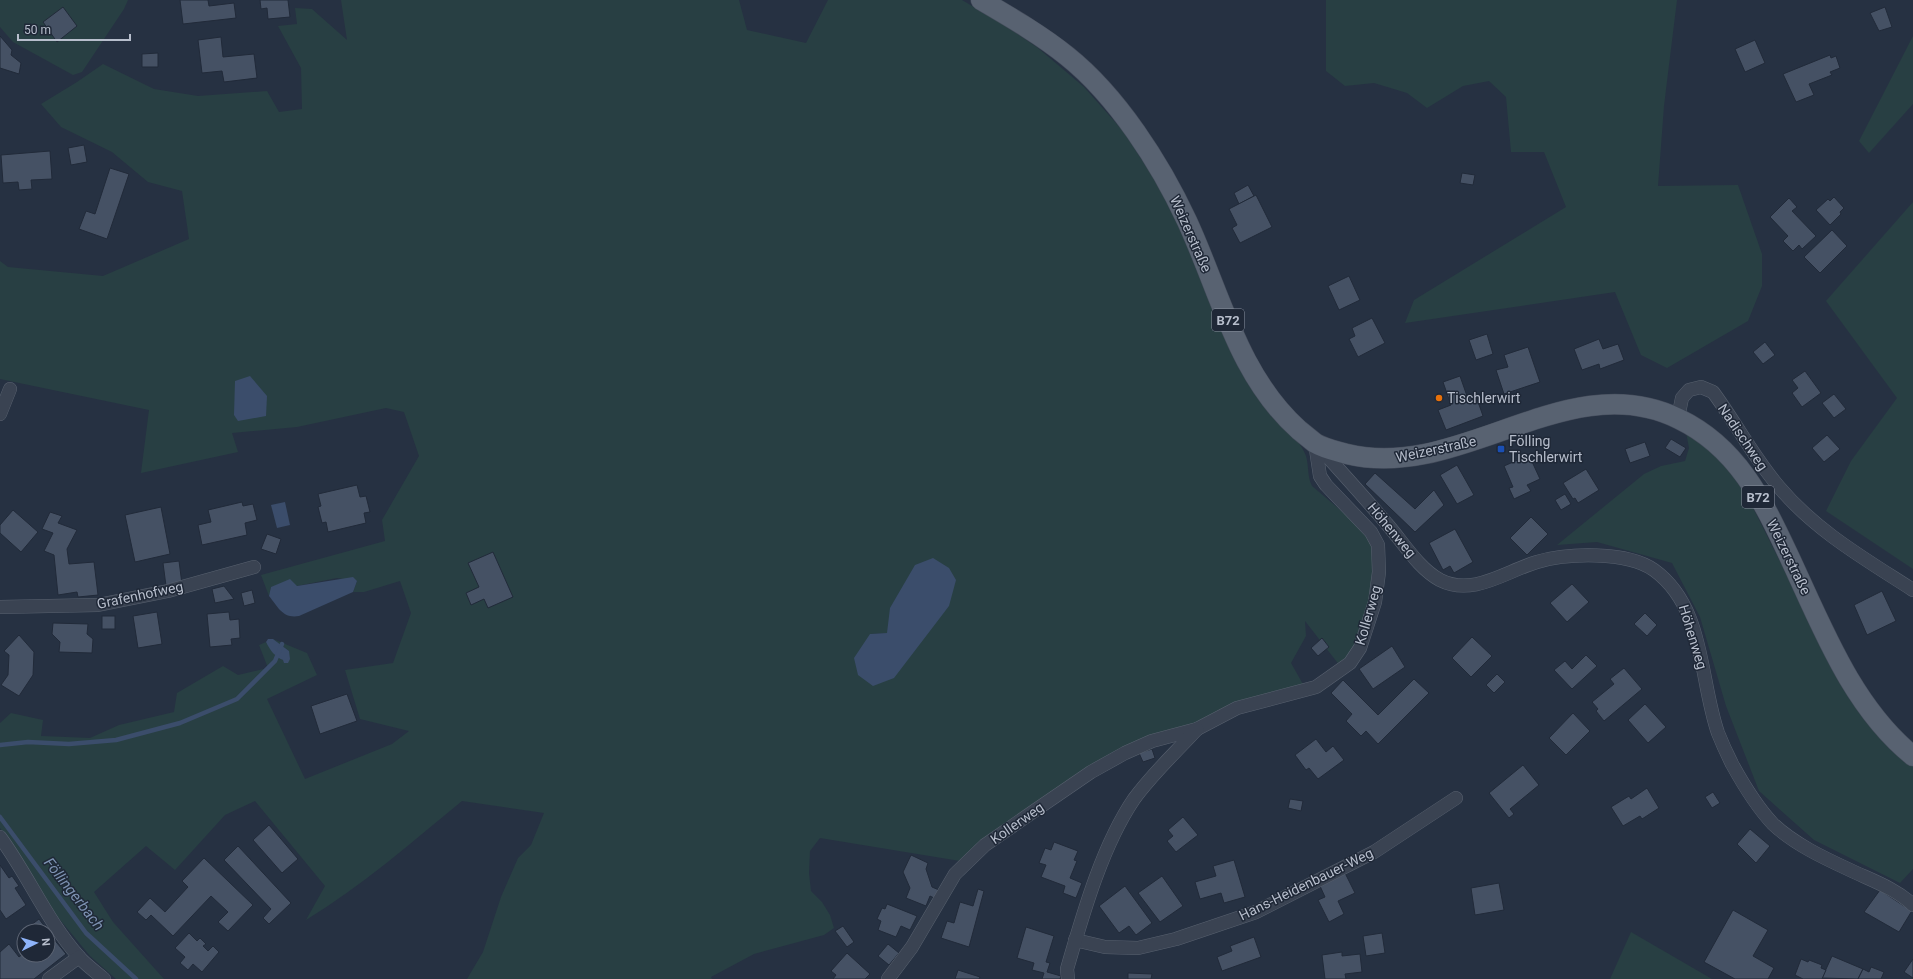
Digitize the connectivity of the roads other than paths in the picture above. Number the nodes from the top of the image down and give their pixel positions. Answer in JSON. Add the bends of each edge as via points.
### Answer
{"nodes":[{"id":1,"x":981,"y":0,"type":"edge"},
{"id":2,"x":10,"y":389,"type":"dead end"},
{"id":3,"x":0,"y":414,"type":"edge"},
{"id":4,"x":1678,"y":418,"type":"junction"},
{"id":5,"x":1315,"y":443,"type":"junction"},
{"id":6,"x":254,"y":567,"type":"dead end"},
{"id":7,"x":1913,"y":590,"type":"edge"},
{"id":8,"x":0,"y":607,"type":"edge"},
{"id":9,"x":1197,"y":729,"type":"junction"},
{"id":10,"x":1913,"y":756,"type":"edge"},
{"id":11,"x":1456,"y":798,"type":"dead end"},
{"id":12,"x":0,"y":837,"type":"edge"},
{"id":13,"x":1913,"y":905,"type":"edge"},
{"id":14,"x":1075,"y":940,"type":"junction"},
{"id":15,"x":79,"y":957,"type":"junction"},
{"id":16,"x":49,"y":979,"type":"edge"},
{"id":17,"x":104,"y":979,"type":"edge"},
{"id":18,"x":888,"y":979,"type":"edge"},
{"id":19,"x":1068,"y":979,"type":"edge"}],
"edges":[{"from":1,"to":5,"type":"main road","name":"Weizerstraße","number":"B72","via":[[1068,56],[1127,121],[1166,179],[1188,223],[1256,379],[1282,414]]},
{"from":2,"to":3,"type":"street"},
{"from":4,"to":5,"type":"main road","name":"Weizerstraße","number":"B72","via":[[1629,404],[1587,406],[1545,416],[1439,451],[1382,460],[1331,450]]},
{"from":4,"to":7,"type":"street","name":"Nadischweg","via":[[1682,398],[1689,390],[1701,387],[1713,392],[1763,467],[1809,519],[1849,550]]},
{"from":4,"to":10,"type":"main road","name":"Weizerstraße","number":"B72","via":[[1711,438],[1736,461],[1770,517],[1845,672],[1869,709],[1901,747]]},
{"from":5,"to":9,"type":"street","name":"Kollerweg","via":[[1320,476],[1372,532],[1378,545],[1378,585],[1360,648],[1346,667],[1320,686],[1237,708]]},
{"from":5,"to":13,"type":"street","name":"Höhenweg","via":[[1425,568],[1442,581],[1451,584],[1476,584],[1505,576],[1537,562],[1571,556],[1598,555],[1624,558],[1652,568],[1672,586],[1685,605],[1695,635],[1718,733],[1740,776],[1773,824],[1822,857],[1894,890]]},
{"from":6,"to":8,"type":"street","name":"Grafenhofweg","via":[[168,591],[98,605]]},
{"from":9,"to":14,"type":"street","name":"Kollerweg","via":[[1154,775],[1126,814],[1098,873]]},
{"from":9,"to":18,"type":"street","name":"Kollerweg","via":[[1147,744],[1115,758],[985,845],[955,874],[912,947]]},
{"from":11,"to":14,"type":"street","name":"Hans-Heidenbauer-Weg","via":[[1374,852],[1256,912],[1176,939],[1138,948],[1105,947]]},
{"from":12,"to":15,"type":"street","via":[[15,857],[43,907]]},
{"from":14,"to":19,"type":"street","name":"Kollerweg","via":[[1066,969]]},
{"from":15,"to":16,"type":"street"},
{"from":15,"to":17,"type":"street"}]}
